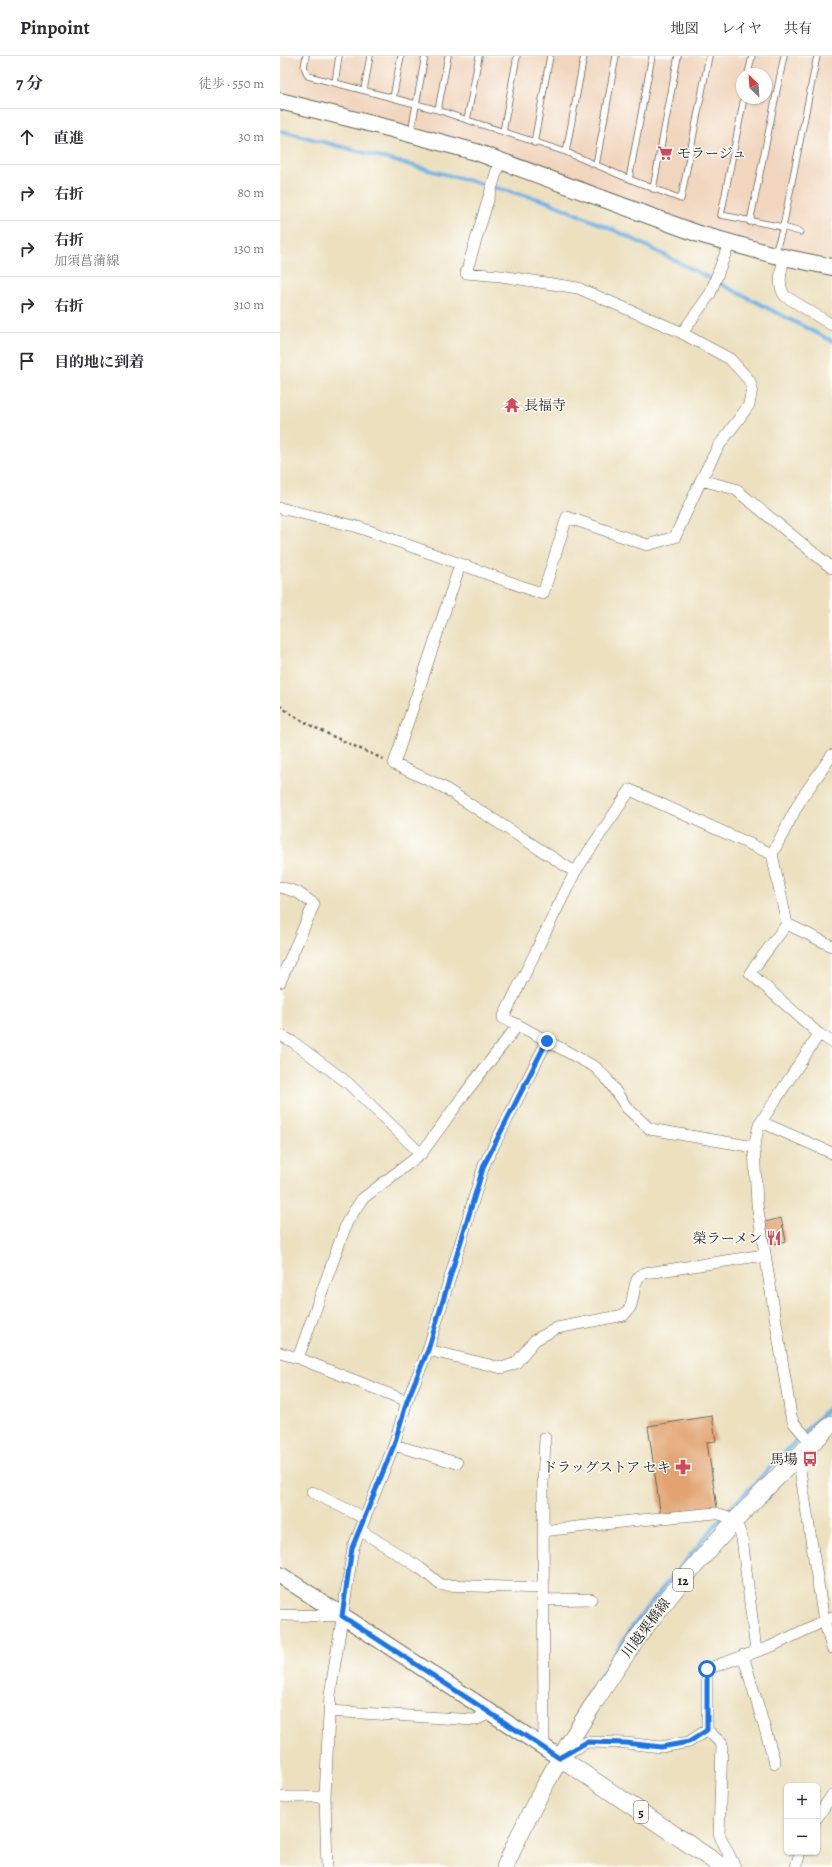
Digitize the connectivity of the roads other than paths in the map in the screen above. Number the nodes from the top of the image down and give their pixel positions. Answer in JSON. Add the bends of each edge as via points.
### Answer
{"nodes":[{"id":1,"x":306,"y":56,"type":"edge"},
{"id":2,"x":339,"y":56,"type":"edge"},
{"id":3,"x":370,"y":56,"type":"edge"},
{"id":4,"x":401,"y":56,"type":"edge"},
{"id":5,"x":424,"y":56,"type":"edge"},
{"id":6,"x":448,"y":56,"type":"edge"},
{"id":7,"x":479,"y":56,"type":"edge"},
{"id":8,"x":517,"y":56,"type":"edge"},
{"id":9,"x":550,"y":56,"type":"edge"},
{"id":10,"x":584,"y":56,"type":"edge"},
{"id":11,"x":616,"y":56,"type":"edge"},
{"id":12,"x":652,"y":56,"type":"edge"},
{"id":13,"x":678,"y":56,"type":"edge"},
{"id":14,"x":709,"y":56,"type":"edge"},
{"id":15,"x":752,"y":56,"type":"edge"},
{"id":16,"x":784,"y":56,"type":"edge"},
{"id":17,"x":817,"y":56,"type":"edge"},
{"id":18,"x":749,"y":68,"type":"edge"},
{"id":19,"x":335,"y":83,"type":"junction"},
{"id":20,"x":364,"y":90,"type":"junction"},
{"id":21,"x":393,"y":98,"type":"junction"},
{"id":22,"x":280,"y":101,"type":"edge"},
{"id":23,"x":416,"y":104,"type":"junction"},
{"id":24,"x":743,"y":104,"type":"edge"},
{"id":25,"x":438,"y":110,"type":"junction"},
{"id":26,"x":467,"y":120,"type":"junction"},
{"id":27,"x":503,"y":132,"type":"junction"},
{"id":28,"x":411,"y":134,"type":"junction"},
{"id":29,"x":534,"y":143,"type":"junction"},
{"id":30,"x":566,"y":152,"type":"junction"},
{"id":31,"x":500,"y":160,"type":"junction"},
{"id":32,"x":596,"y":165,"type":"junction"},
{"id":33,"x":629,"y":180,"type":"junction"},
{"id":34,"x":653,"y":188,"type":"junction"},
{"id":35,"x":750,"y":222,"type":"junction"},
{"id":36,"x":783,"y":227,"type":"junction"},
{"id":37,"x":800,"y":232,"type":"dead end"},
{"id":38,"x":729,"y":244,"type":"junction"},
{"id":39,"x":779,"y":256,"type":"junction"},
{"id":40,"x":832,"y":267,"type":"edge"},
{"id":41,"x":832,"y":325,"type":"edge"},
{"id":42,"x":682,"y":333,"type":"junction"},
{"id":43,"x":701,"y":480,"type":"junction"},
{"id":44,"x":280,"y":508,"type":"edge"},
{"id":45,"x":460,"y":566,"type":"junction"},
{"id":46,"x":832,"y":568,"type":"edge"},
{"id":47,"x":832,"y":755,"type":"edge"},
{"id":48,"x":772,"y":854,"type":"junction"},
{"id":49,"x":575,"y":872,"type":"junction"},
{"id":50,"x":280,"y":887,"type":"edge"},
{"id":51,"x":787,"y":924,"type":"junction"},
{"id":52,"x":832,"y":946,"type":"edge"},
{"id":53,"x":280,"y":982,"type":"edge"},
{"id":54,"x":518,"y":1024,"type":"junction"},
{"id":55,"x":819,"y":1034,"type":"junction"},
{"id":56,"x":280,"y":1036,"type":"edge"},
{"id":57,"x":547,"y":1041,"type":"junction"},
{"id":58,"x":832,"y":1042,"type":"edge"},
{"id":59,"x":761,"y":1122,"type":"junction"},
{"id":60,"x":754,"y":1146,"type":"junction"},
{"id":61,"x":832,"y":1153,"type":"edge"},
{"id":62,"x":421,"y":1154,"type":"junction"},
{"id":63,"x":764,"y":1255,"type":"junction"},
{"id":64,"x":428,"y":1350,"type":"junction"},
{"id":65,"x":280,"y":1353,"type":"edge"},
{"id":66,"x":298,"y":1358,"type":"junction"},
{"id":67,"x":407,"y":1401,"type":"junction"},
{"id":68,"x":832,"y":1424,"type":"edge"},
{"id":69,"x":545,"y":1438,"type":"dead end"},
{"id":70,"x":811,"y":1443,"type":"junction"},
{"id":71,"x":394,"y":1445,"type":"junction"},
{"id":72,"x":794,"y":1460,"type":"junction"},
{"id":73,"x":457,"y":1463,"type":"dead end"},
{"id":74,"x":312,"y":1492,"type":"dead end"},
{"id":75,"x":364,"y":1518,"type":"junction"},
{"id":76,"x":735,"y":1519,"type":"junction"},
{"id":77,"x":360,"y":1530,"type":"junction"},
{"id":78,"x":543,"y":1531,"type":"junction"},
{"id":79,"x":280,"y":1575,"type":"edge"},
{"id":80,"x":543,"y":1588,"type":"junction"},
{"id":81,"x":591,"y":1599,"type":"dead end"},
{"id":82,"x":543,"y":1600,"type":"junction"},
{"id":83,"x":280,"y":1615,"type":"edge"},
{"id":84,"x":342,"y":1616,"type":"junction"},
{"id":85,"x":828,"y":1619,"type":"edge"},
{"id":86,"x":832,"y":1648,"type":"edge"},
{"id":87,"x":756,"y":1651,"type":"junction"},
{"id":88,"x":743,"y":1655,"type":"junction"},
{"id":89,"x":329,"y":1711,"type":"junction"},
{"id":90,"x":490,"y":1713,"type":"junction"},
{"id":91,"x":707,"y":1730,"type":"junction"},
{"id":92,"x":544,"y":1748,"type":"junction"},
{"id":93,"x":559,"y":1758,"type":"junction"},
{"id":94,"x":775,"y":1763,"type":"dead end"},
{"id":95,"x":832,"y":1795,"type":"edge"},
{"id":96,"x":280,"y":1797,"type":"edge"},
{"id":97,"x":325,"y":1797,"type":"junction"},
{"id":98,"x":820,"y":1813,"type":"edge"},
{"id":99,"x":799,"y":1855,"type":"edge"},
{"id":100,"x":327,"y":1867,"type":"edge"},
{"id":101,"x":505,"y":1867,"type":"edge"},
{"id":102,"x":723,"y":1867,"type":"edge"},
{"id":103,"x":735,"y":1867,"type":"edge"},
{"id":104,"x":796,"y":1867,"type":"edge"}],
"edges":[{"from":1,"to":19,"type":"lane","via":[[304,67],[308,76]]},
{"from":2,"to":19,"type":"lane"},
{"from":3,"to":20,"type":"lane"},
{"from":4,"to":21,"type":"lane"},
{"from":5,"to":23,"type":"lane"},
{"from":6,"to":25,"type":"lane"},
{"from":7,"to":26,"type":"lane"},
{"from":8,"to":27,"type":"lane"},
{"from":9,"to":29,"type":"lane"},
{"from":10,"to":30,"type":"lane"},
{"from":11,"to":32,"type":"lane"},
{"from":12,"to":33,"type":"lane"},
{"from":13,"to":34,"type":"lane"},
{"from":14,"to":34,"type":"lane","via":[[681,199]]},
{"from":15,"to":18,"type":"lane"},
{"from":16,"to":35,"type":"lane"},
{"from":17,"to":36,"type":"lane"},
{"from":19,"to":20,"type":"lane"},
{"from":20,"to":21,"type":"lane"},
{"from":21,"to":23,"type":"lane"},
{"from":22,"to":28,"type":"street"},
{"from":23,"to":25,"type":"lane"},
{"from":23,"to":28,"type":"lane"},
{"from":24,"to":35,"type":"lane","via":[[721,215]]},
{"from":25,"to":26,"type":"lane"},
{"from":26,"to":27,"type":"lane"},
{"from":27,"to":29,"type":"lane"},
{"from":28,"to":31,"type":"street"},
{"from":29,"to":30,"type":"lane"},
{"from":30,"to":32,"type":"lane"},
{"from":31,"to":38,"type":"street"},
{"from":31,"to":42,"type":"street","via":[[466,274],[502,276],[578,288]]},
{"from":32,"to":33,"type":"lane"},
{"from":33,"to":34,"type":"lane"},
{"from":35,"to":36,"type":"lane"},
{"from":36,"to":37,"type":"lane"},
{"from":36,"to":39,"type":"lane"},
{"from":38,"to":39,"type":"street"},
{"from":38,"to":42,"type":"street","via":[[710,294]]},
{"from":39,"to":40,"type":"street"},
{"from":39,"to":41,"type":"street","via":[[780,290],[785,296]]},
{"from":42,"to":43,"type":"street","via":[[730,359],[752,388],[749,405],[718,447]]},
{"from":43,"to":45,"type":"street","via":[[675,537],[647,545],[567,517],[543,594]]},
{"from":43,"to":46,"type":"street","via":[[735,489]]},
{"from":44,"to":45,"type":"street","via":[[358,527]]},
{"from":45,"to":49,"type":"street","via":[[394,764],[443,787]]},
{"from":47,"to":48,"type":"street","via":[[801,799]]},
{"from":48,"to":49,"type":"street","via":[[630,790]]},
{"from":48,"to":51,"type":"street"},
{"from":49,"to":54,"type":"street","via":[[503,1018]]},
{"from":50,"to":53,"type":"street","via":[[297,892],[314,904]]},
{"from":51,"to":52,"type":"street"},
{"from":51,"to":55,"type":"street","via":[[750,973]]},
{"from":54,"to":57,"type":"street"},
{"from":54,"to":62,"type":"street"},
{"from":55,"to":58,"type":"street"},
{"from":55,"to":59,"type":"street"},
{"from":56,"to":62,"type":"street","via":[[293,1042],[348,1083]]},
{"from":57,"to":60,"type":"street","via":[[595,1067],[607,1079],[627,1108],[650,1129]]},
{"from":57,"to":64,"type":"street","via":[[484,1165]]},
{"from":59,"to":60,"type":"street"},
{"from":59,"to":61,"type":"street"},
{"from":60,"to":63,"type":"street","via":[[756,1204]]},
{"from":62,"to":66,"type":"street","via":[[362,1199],[347,1222]]},
{"from":63,"to":64,"type":"street","via":[[654,1272],[645,1271],[639,1276],[631,1306],[624,1315],[557,1328],[535,1340],[516,1363],[502,1368]]},
{"from":63,"to":70,"type":"street","via":[[792,1416],[794,1423]]},
{"from":64,"to":67,"type":"street"},
{"from":65,"to":66,"type":"street"},
{"from":66,"to":67,"type":"street"},
{"from":67,"to":71,"type":"street"},
{"from":68,"to":70,"type":"main road","name":"川越栗橋線","number":"12"},
{"from":69,"to":78,"type":"street"},
{"from":70,"to":72,"type":"main road","name":"川越栗橋線","number":"12"},
{"from":71,"to":73,"type":"street"},
{"from":71,"to":75,"type":"street"},
{"from":72,"to":76,"type":"main road","name":"川越栗橋線","number":"12"},
{"from":72,"to":85,"type":"street","via":[[800,1470]]},
{"from":74,"to":75,"type":"street"},
{"from":75,"to":77,"type":"street"},
{"from":76,"to":78,"type":"street","via":[[716,1513]]},
{"from":76,"to":87,"type":"street","via":[[742,1538]]},
{"from":76,"to":93,"type":"main road","name":"川越栗橋線","number":"12","via":[[648,1623]]},
{"from":77,"to":80,"type":"street","via":[[420,1568],[441,1585]]},
{"from":77,"to":84,"type":"street","via":[[352,1548]]},
{"from":78,"to":80,"type":"street"},
{"from":79,"to":84,"type":"street"},
{"from":80,"to":82,"type":"street"},
{"from":81,"to":82,"type":"street"},
{"from":82,"to":92,"type":"street"},
{"from":83,"to":84,"type":"street"},
{"from":84,"to":89,"type":"street"},
{"from":84,"to":90,"type":"street"},
{"from":85,"to":86,"type":"street"},
{"from":85,"to":87,"type":"street"},
{"from":87,"to":88,"type":"street"},
{"from":88,"to":91,"type":"street","via":[[707,1669]]},
{"from":88,"to":94,"type":"street"},
{"from":89,"to":90,"type":"street","via":[[475,1720]]},
{"from":89,"to":97,"type":"street"},
{"from":90,"to":92,"type":"street"},
{"from":91,"to":93,"type":"street","via":[[689,1742],[661,1747],[587,1742]]},
{"from":91,"to":103,"type":"street","via":[[722,1744],[719,1834]]},
{"from":92,"to":93,"type":"street"},
{"from":93,"to":101,"type":"main road","name":"川越栗橋線","number":"12"},
{"from":93,"to":102,"type":"main road","number":"5"},
{"from":95,"to":98,"type":"street"},
{"from":96,"to":97,"type":"street"},
{"from":97,"to":100,"type":"street"},
{"from":99,"to":104,"type":"street"}]}
